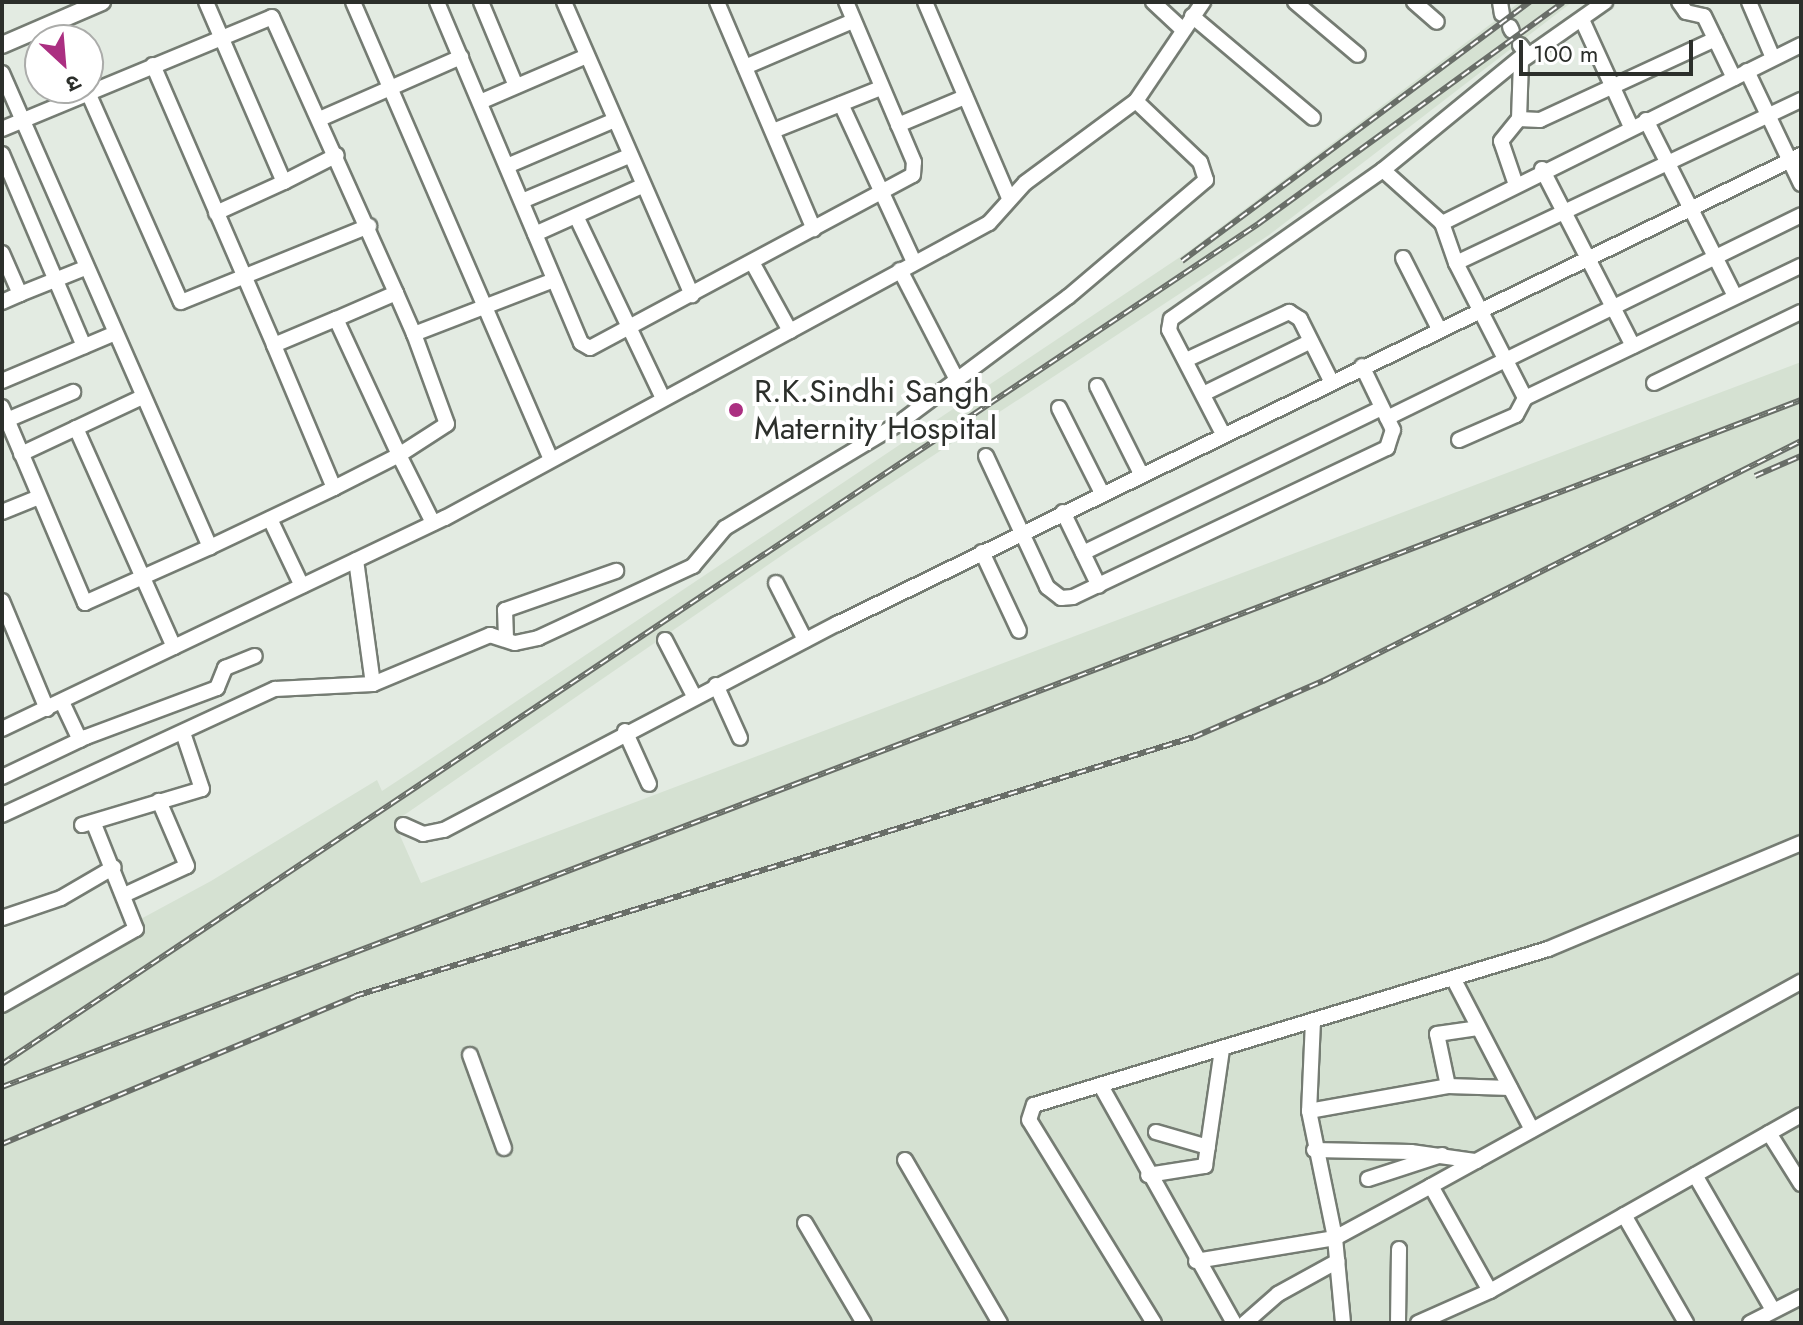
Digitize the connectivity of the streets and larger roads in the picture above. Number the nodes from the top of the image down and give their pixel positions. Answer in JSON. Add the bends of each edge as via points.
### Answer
{"nodes":[{"id":1,"x":102,"y":2,"type":"edge"},
{"id":2,"x":206,"y":2,"type":"edge"},
{"id":3,"x":353,"y":2,"type":"edge"},
{"id":4,"x":437,"y":2,"type":"edge"},
{"id":5,"x":481,"y":2,"type":"edge"},
{"id":6,"x":564,"y":2,"type":"edge"},
{"id":7,"x":717,"y":2,"type":"edge"},
{"id":8,"x":846,"y":2,"type":"edge"},
{"id":9,"x":925,"y":2,"type":"edge"},
{"id":10,"x":1153,"y":2,"type":"edge"},
{"id":11,"x":1203,"y":2,"type":"edge"},
{"id":12,"x":1295,"y":2,"type":"edge"},
{"id":13,"x":1414,"y":2,"type":"edge"},
{"id":14,"x":1605,"y":2,"type":"edge"},
{"id":15,"x":1679,"y":2,"type":"edge"},
{"id":16,"x":1749,"y":2,"type":"edge"},
{"id":17,"x":1192,"y":16,"type":"junction"},
{"id":18,"x":58,"y":21,"type":"junction"},
{"id":19,"x":853,"y":21,"type":"junction"},
{"id":20,"x":1437,"y":22,"type":"dead end"},
{"id":21,"x":1583,"y":22,"type":"junction"},
{"id":22,"x":59,"y":24,"type":"edge"},
{"id":23,"x":1183,"y":30,"type":"junction"},
{"id":24,"x":220,"y":36,"type":"junction"},
{"id":25,"x":1715,"y":39,"type":"junction"},
{"id":26,"x":2,"y":45,"type":"edge"},
{"id":27,"x":1801,"y":45,"type":"edge"},
{"id":28,"x":1523,"y":49,"type":"junction"},
{"id":29,"x":1358,"y":55,"type":"dead end"},
{"id":30,"x":587,"y":56,"type":"junction"},
{"id":31,"x":461,"y":57,"type":"junction"},
{"id":32,"x":1773,"y":58,"type":"junction"},
{"id":33,"x":153,"y":65,"type":"junction"},
{"id":34,"x":745,"y":67,"type":"junction"},
{"id":35,"x":2,"y":73,"type":"edge"},
{"id":36,"x":1740,"y":75,"type":"junction"},
{"id":37,"x":104,"y":84,"type":"edge"},
{"id":38,"x":516,"y":86,"type":"junction"},
{"id":39,"x":390,"y":88,"type":"junction"},
{"id":40,"x":881,"y":88,"type":"junction"},
{"id":41,"x":1614,"y":88,"type":"junction"},
{"id":42,"x":965,"y":97,"type":"junction"},
{"id":43,"x":1801,"y":100,"type":"edge"},
{"id":44,"x":1136,"y":101,"type":"junction"},
{"id":45,"x":480,"y":102,"type":"junction"},
{"id":46,"x":57,"y":104,"type":"edge"},
{"id":47,"x":93,"y":104,"type":"edge"},
{"id":48,"x":841,"y":104,"type":"junction"},
{"id":49,"x":1768,"y":115,"type":"junction"},
{"id":50,"x":322,"y":118,"type":"junction"},
{"id":51,"x":1313,"y":118,"type":"dead end"},
{"id":52,"x":1519,"y":119,"type":"junction"},
{"id":53,"x":22,"y":120,"type":"junction"},
{"id":54,"x":615,"y":120,"type":"junction"},
{"id":55,"x":1646,"y":120,"type":"junction"},
{"id":56,"x":898,"y":125,"type":"junction"},
{"id":57,"x":1631,"y":127,"type":"junction"},
{"id":58,"x":2,"y":129,"type":"edge"},
{"id":59,"x":773,"y":131,"type":"junction"},
{"id":60,"x":2,"y":154,"type":"edge"},
{"id":61,"x":337,"y":155,"type":"junction"},
{"id":62,"x":629,"y":156,"type":"junction"},
{"id":63,"x":1795,"y":158,"type":"edge"},
{"id":64,"x":1668,"y":164,"type":"junction"},
{"id":65,"x":507,"y":166,"type":"junction"},
{"id":66,"x":1542,"y":169,"type":"junction"},
{"id":67,"x":1383,"y":170,"type":"junction"},
{"id":68,"x":284,"y":182,"type":"junction"},
{"id":69,"x":1515,"y":182,"type":"junction"},
{"id":70,"x":1801,"y":184,"type":"edge"},
{"id":71,"x":642,"y":186,"type":"junction"},
{"id":72,"x":880,"y":193,"type":"junction"},
{"id":73,"x":1009,"y":198,"type":"junction"},
{"id":74,"x":522,"y":201,"type":"junction"},
{"id":75,"x":1689,"y":208,"type":"junction"},
{"id":76,"x":1563,"y":212,"type":"junction"},
{"id":77,"x":216,"y":213,"type":"junction"},
{"id":78,"x":1801,"y":215,"type":"edge"},
{"id":79,"x":576,"y":216,"type":"junction"},
{"id":80,"x":1442,"y":223,"type":"junction"},
{"id":81,"x":369,"y":226,"type":"junction"},
{"id":82,"x":814,"y":229,"type":"junction"},
{"id":83,"x":535,"y":234,"type":"junction"},
{"id":84,"x":2,"y":253,"type":"edge"},
{"id":85,"x":1586,"y":257,"type":"junction"},
{"id":86,"x":1403,"y":258,"type":"dead end"},
{"id":87,"x":1716,"y":259,"type":"junction"},
{"id":88,"x":752,"y":262,"type":"junction"},
{"id":89,"x":914,"y":262,"type":"junction"},
{"id":90,"x":1456,"y":263,"type":"junction"},
{"id":91,"x":1801,"y":266,"type":"edge"},
{"id":92,"x":85,"y":268,"type":"junction"},
{"id":93,"x":900,"y":270,"type":"junction"},
{"id":94,"x":245,"y":279,"type":"junction"},
{"id":95,"x":56,"y":280,"type":"junction"},
{"id":96,"x":554,"y":280,"type":"junction"},
{"id":97,"x":396,"y":293,"type":"junction"},
{"id":98,"x":20,"y":294,"type":"junction"},
{"id":99,"x":692,"y":295,"type":"junction"},
{"id":100,"x":1735,"y":296,"type":"junction"},
{"id":101,"x":2,"y":302,"type":"edge"},
{"id":102,"x":483,"y":304,"type":"junction"},
{"id":103,"x":1613,"y":308,"type":"junction"},
{"id":104,"x":1480,"y":310,"type":"junction"},
{"id":105,"x":1801,"y":312,"type":"edge"},
{"id":106,"x":336,"y":319,"type":"junction"},
{"id":107,"x":1439,"y":329,"type":"junction"},
{"id":108,"x":628,"y":330,"type":"junction"},
{"id":109,"x":790,"y":331,"type":"junction"},
{"id":110,"x":113,"y":334,"type":"junction"},
{"id":111,"x":414,"y":334,"type":"junction"},
{"id":112,"x":1311,"y":341,"type":"junction"},
{"id":113,"x":274,"y":345,"type":"junction"},
{"id":114,"x":84,"y":346,"type":"junction"},
{"id":115,"x":1633,"y":346,"type":"junction"},
{"id":116,"x":1505,"y":359,"type":"junction"},
{"id":117,"x":1186,"y":360,"type":"junction"},
{"id":118,"x":1362,"y":366,"type":"junction"},
{"id":119,"x":956,"y":378,"type":"junction"},
{"id":120,"x":2,"y":381,"type":"edge"},
{"id":121,"x":1331,"y":381,"type":"junction"},
{"id":122,"x":1654,"y":383,"type":"dead end"},
{"id":123,"x":1097,"y":386,"type":"dead end"},
{"id":124,"x":73,"y":392,"type":"dead end"},
{"id":125,"x":1203,"y":394,"type":"junction"},
{"id":126,"x":140,"y":398,"type":"junction"},
{"id":127,"x":663,"y":398,"type":"junction"},
{"id":128,"x":1525,"y":398,"type":"junction"},
{"id":129,"x":1059,"y":408,"type":"dead end"},
{"id":130,"x":5,"y":413,"type":"edge"},
{"id":131,"x":1384,"y":413,"type":"junction"},
{"id":132,"x":76,"y":428,"type":"junction"},
{"id":133,"x":1223,"y":434,"type":"junction"},
{"id":134,"x":1459,"y":440,"type":"dead end"},
{"id":135,"x":21,"y":454,"type":"junction"},
{"id":136,"x":399,"y":455,"type":"junction"},
{"id":137,"x":986,"y":456,"type":"dead end"},
{"id":138,"x":551,"y":459,"type":"junction"},
{"id":139,"x":1141,"y":474,"type":"junction"},
{"id":140,"x":334,"y":488,"type":"junction"},
{"id":141,"x":1102,"y":493,"type":"junction"},
{"id":142,"x":39,"y":497,"type":"junction"},
{"id":143,"x":2,"y":512,"type":"edge"},
{"id":144,"x":1063,"y":512,"type":"junction"},
{"id":145,"x":270,"y":519,"type":"junction"},
{"id":146,"x":433,"y":523,"type":"junction"},
{"id":147,"x":1019,"y":533,"type":"junction"},
{"id":148,"x":210,"y":547,"type":"junction"},
{"id":149,"x":982,"y":552,"type":"junction"},
{"id":150,"x":1083,"y":553,"type":"junction"},
{"id":151,"x":356,"y":560,"type":"junction"},
{"id":152,"x":616,"y":571,"type":"dead end"},
{"id":153,"x":143,"y":580,"type":"junction"},
{"id":154,"x":776,"y":583,"type":"dead end"},
{"id":155,"x":302,"y":586,"type":"junction"},
{"id":156,"x":1099,"y":586,"type":"junction"},
{"id":157,"x":2,"y":601,"type":"edge"},
{"id":158,"x":1019,"y":631,"type":"dead end"},
{"id":159,"x":506,"y":638,"type":"junction"},
{"id":160,"x":665,"y":640,"type":"dead end"},
{"id":161,"x":805,"y":640,"type":"junction"},
{"id":162,"x":174,"y":647,"type":"junction"},
{"id":163,"x":255,"y":656,"type":"dead end"},
{"id":164,"x":373,"y":684,"type":"junction"},
{"id":165,"x":716,"y":685,"type":"junction"},
{"id":166,"x":694,"y":696,"type":"junction"},
{"id":167,"x":62,"y":702,"type":"junction"},
{"id":168,"x":47,"y":709,"type":"junction"},
{"id":169,"x":2,"y":729,"type":"edge"},
{"id":170,"x":625,"y":731,"type":"junction"},
{"id":171,"x":183,"y":733,"type":"junction"},
{"id":172,"x":740,"y":738,"type":"dead end"},
{"id":173,"x":80,"y":740,"type":"junction"},
{"id":174,"x":2,"y":777,"type":"edge"},
{"id":175,"x":649,"y":784,"type":"dead end"},
{"id":176,"x":159,"y":801,"type":"junction"},
{"id":177,"x":2,"y":814,"type":"edge"},
{"id":178,"x":403,"y":825,"type":"dead end"},
{"id":179,"x":1801,"y":843,"type":"edge"},
{"id":180,"x":114,"y":867,"type":"junction"},
{"id":181,"x":124,"y":895,"type":"junction"},
{"id":182,"x":2,"y":918,"type":"edge"},
{"id":183,"x":1453,"y":978,"type":"junction"},
{"id":184,"x":1801,"y":982,"type":"edge"},
{"id":185,"x":2,"y":1005,"type":"edge"},
{"id":186,"x":1313,"y":1021,"type":"junction"},
{"id":187,"x":1478,"y":1028,"type":"junction"},
{"id":188,"x":1222,"y":1050,"type":"junction"},
{"id":189,"x":470,"y":1055,"type":"dead end"},
{"id":190,"x":1101,"y":1086,"type":"junction"},
{"id":191,"x":1448,"y":1086,"type":"junction"},
{"id":192,"x":1510,"y":1088,"type":"junction"},
{"id":193,"x":1309,"y":1111,"type":"junction"},
{"id":194,"x":1801,"y":1115,"type":"edge"},
{"id":195,"x":1532,"y":1130,"type":"junction"},
{"id":196,"x":1156,"y":1132,"type":"dead end"},
{"id":197,"x":1769,"y":1133,"type":"junction"},
{"id":198,"x":1208,"y":1147,"type":"junction"},
{"id":199,"x":504,"y":1148,"type":"dead end"},
{"id":200,"x":1314,"y":1150,"type":"junction"},
{"id":201,"x":1442,"y":1155,"type":"junction"},
{"id":202,"x":905,"y":1160,"type":"dead end"},
{"id":203,"x":1476,"y":1161,"type":"junction"},
{"id":204,"x":1148,"y":1175,"type":"junction"},
{"id":205,"x":1695,"y":1175,"type":"junction"},
{"id":206,"x":1368,"y":1179,"type":"dead end"},
{"id":207,"x":1801,"y":1184,"type":"edge"},
{"id":208,"x":1431,"y":1186,"type":"junction"},
{"id":209,"x":1624,"y":1215,"type":"junction"},
{"id":210,"x":805,"y":1223,"type":"dead end"},
{"id":211,"x":1335,"y":1238,"type":"junction"},
{"id":212,"x":1399,"y":1249,"type":"dead end"},
{"id":213,"x":1196,"y":1261,"type":"junction"},
{"id":214,"x":1338,"y":1261,"type":"junction"},
{"id":215,"x":1490,"y":1291,"type":"junction"},
{"id":216,"x":1801,"y":1297,"type":"edge"},
{"id":217,"x":1773,"y":1310,"type":"junction"},
{"id":218,"x":1445,"y":1318,"type":"edge"},
{"id":219,"x":864,"y":1323,"type":"edge"},
{"id":220,"x":1000,"y":1323,"type":"edge"},
{"id":221,"x":1154,"y":1323,"type":"edge"},
{"id":222,"x":1234,"y":1323,"type":"edge"},
{"id":223,"x":1245,"y":1323,"type":"edge"},
{"id":224,"x":1343,"y":1323,"type":"edge"},
{"id":225,"x":1398,"y":1323,"type":"edge"},
{"id":226,"x":1418,"y":1323,"type":"edge"},
{"id":227,"x":1686,"y":1323,"type":"edge"},
{"id":228,"x":1750,"y":1323,"type":"edge"}],
"edges":[{"from":1,"to":18,"type":"street"},
{"from":2,"to":24,"type":"street"},
{"from":3,"to":39,"type":"street"},
{"from":4,"to":31,"type":"street"},
{"from":5,"to":38,"type":"street"},
{"from":6,"to":30,"type":"street"},
{"from":7,"to":34,"type":"street"},
{"from":8,"to":19,"type":"street"},
{"from":9,"to":42,"type":"street"},
{"from":10,"to":23,"type":"street"},
{"from":11,"to":17,"type":"street"},
{"from":12,"to":29,"type":"street"},
{"from":13,"to":20,"type":"street"},
{"from":14,"to":21,"type":"street"},
{"from":15,"to":25,"type":"street","via":[[1686,12],[1701,12]]},
{"from":16,"to":32,"type":"street"},
{"from":17,"to":23,"type":"street"},
{"from":17,"to":51,"type":"street"},
{"from":18,"to":22,"type":"street"},
{"from":18,"to":26,"type":"street"},
{"from":19,"to":34,"type":"street"},
{"from":19,"to":40,"type":"street"},
{"from":21,"to":28,"type":"street"},
{"from":21,"to":41,"type":"street"},
{"from":23,"to":44,"type":"street"},
{"from":24,"to":33,"type":"street"},
{"from":24,"to":50,"type":"street","via":[[264,18],[279,22]]},
{"from":24,"to":68,"type":"street"},
{"from":25,"to":36,"type":"street"},
{"from":25,"to":41,"type":"street"},
{"from":27,"to":32,"type":"street"},
{"from":28,"to":52,"type":"street","via":[[1516,85]]},
{"from":28,"to":67,"type":"street"},
{"from":30,"to":38,"type":"street"},
{"from":30,"to":54,"type":"street"},
{"from":31,"to":39,"type":"street"},
{"from":31,"to":45,"type":"street"},
{"from":32,"to":36,"type":"street"},
{"from":33,"to":37,"type":"street"},
{"from":33,"to":77,"type":"street"},
{"from":34,"to":59,"type":"street"},
{"from":35,"to":53,"type":"street"},
{"from":36,"to":49,"type":"street"},
{"from":36,"to":55,"type":"street"},
{"from":38,"to":45,"type":"street"},
{"from":39,"to":50,"type":"street"},
{"from":39,"to":102,"type":"street"},
{"from":40,"to":48,"type":"street"},
{"from":40,"to":56,"type":"street"},
{"from":41,"to":52,"type":"street","via":[[1540,120]]},
{"from":41,"to":57,"type":"street"},
{"from":42,"to":56,"type":"street"},
{"from":42,"to":73,"type":"street"},
{"from":43,"to":49,"type":"street"},
{"from":44,"to":73,"type":"street"},
{"from":44,"to":119,"type":"street","via":[[1200,162],[1206,180],[1068,297]]},
{"from":45,"to":65,"type":"street"},
{"from":46,"to":53,"type":"street"},
{"from":47,"to":94,"type":"street","via":[[176,297],[187,303]]},
{"from":48,"to":59,"type":"street"},
{"from":48,"to":72,"type":"street"},
{"from":49,"to":63,"type":"street"},
{"from":49,"to":64,"type":"street"},
{"from":50,"to":61,"type":"street"},
{"from":52,"to":69,"type":"street","via":[[1501,141]]},
{"from":53,"to":58,"type":"street"},
{"from":53,"to":92,"type":"street"},
{"from":54,"to":62,"type":"street"},
{"from":54,"to":65,"type":"street"},
{"from":55,"to":57,"type":"street"},
{"from":55,"to":64,"type":"street"},
{"from":56,"to":72,"type":"street","via":[[915,169]]},
{"from":57,"to":66,"type":"street"},
{"from":59,"to":82,"type":"street"},
{"from":60,"to":95,"type":"street"},
{"from":61,"to":68,"type":"street"},
{"from":61,"to":81,"type":"street"},
{"from":62,"to":71,"type":"street"},
{"from":62,"to":74,"type":"street"},
{"from":63,"to":70,"type":"street"},
{"from":63,"to":75,"type":"street"},
{"from":64,"to":75,"type":"street"},
{"from":64,"to":76,"type":"street"},
{"from":65,"to":74,"type":"street"},
{"from":66,"to":69,"type":"street"},
{"from":66,"to":76,"type":"street"},
{"from":67,"to":80,"type":"street"},
{"from":67,"to":117,"type":"street","via":[[1171,319],[1169,330]]},
{"from":68,"to":77,"type":"street"},
{"from":69,"to":80,"type":"street"},
{"from":71,"to":79,"type":"street"},
{"from":71,"to":99,"type":"street"},
{"from":72,"to":82,"type":"street"},
{"from":72,"to":89,"type":"street"},
{"from":73,"to":89,"type":"street","via":[[989,223]]},
{"from":74,"to":83,"type":"street"},
{"from":75,"to":85,"type":"street"},
{"from":75,"to":87,"type":"street"},
{"from":76,"to":85,"type":"street"},
{"from":76,"to":90,"type":"street"},
{"from":77,"to":94,"type":"street"},
{"from":78,"to":87,"type":"street"},
{"from":79,"to":83,"type":"street"},
{"from":79,"to":108,"type":"street"},
{"from":80,"to":90,"type":"street"},
{"from":81,"to":94,"type":"street"},
{"from":81,"to":97,"type":"street"},
{"from":82,"to":88,"type":"street"},
{"from":83,"to":96,"type":"street"},
{"from":84,"to":98,"type":"street"},
{"from":85,"to":103,"type":"street"},
{"from":85,"to":104,"type":"street"},
{"from":86,"to":107,"type":"street"},
{"from":87,"to":100,"type":"street"},
{"from":87,"to":103,"type":"street"},
{"from":88,"to":99,"type":"street"},
{"from":88,"to":109,"type":"street"},
{"from":89,"to":93,"type":"street"},
{"from":90,"to":104,"type":"street"},
{"from":91,"to":100,"type":"street"},
{"from":92,"to":95,"type":"street"},
{"from":92,"to":110,"type":"street"},
{"from":93,"to":109,"type":"street"},
{"from":93,"to":119,"type":"street"},
{"from":94,"to":113,"type":"street"},
{"from":95,"to":98,"type":"street"},
{"from":95,"to":114,"type":"street"},
{"from":96,"to":102,"type":"street"},
{"from":96,"to":108,"type":"street","via":[[585,347]]},
{"from":97,"to":106,"type":"street"},
{"from":97,"to":111,"type":"street"},
{"from":98,"to":101,"type":"street"},
{"from":99,"to":108,"type":"street"},
{"from":100,"to":115,"type":"street"},
{"from":102,"to":111,"type":"street"},
{"from":102,"to":138,"type":"street"},
{"from":103,"to":115,"type":"street"},
{"from":103,"to":116,"type":"street"},
{"from":104,"to":107,"type":"street"},
{"from":104,"to":116,"type":"street"},
{"from":105,"to":122,"type":"street"},
{"from":106,"to":113,"type":"street"},
{"from":106,"to":136,"type":"street"},
{"from":107,"to":118,"type":"street"},
{"from":108,"to":127,"type":"street"},
{"from":109,"to":127,"type":"street"},
{"from":110,"to":114,"type":"street"},
{"from":110,"to":126,"type":"street"},
{"from":111,"to":136,"type":"street","via":[[447,424]]},
{"from":112,"to":117,"type":"street","via":[[1289,312]]},
{"from":112,"to":121,"type":"street"},
{"from":112,"to":125,"type":"street"},
{"from":113,"to":140,"type":"street"},
{"from":114,"to":120,"type":"street"},
{"from":115,"to":128,"type":"street"},
{"from":116,"to":128,"type":"street"},
{"from":116,"to":131,"type":"street"},
{"from":117,"to":125,"type":"street"},
{"from":118,"to":121,"type":"street"},
{"from":118,"to":131,"type":"street"},
{"from":119,"to":159,"type":"street","via":[[898,424],[725,528],[693,566],[581,622],[523,643]]},
{"from":121,"to":133,"type":"street"},
{"from":123,"to":139,"type":"street"},
{"from":124,"to":130,"type":"street"},
{"from":125,"to":133,"type":"street"},
{"from":126,"to":132,"type":"street"},
{"from":126,"to":148,"type":"street"},
{"from":127,"to":138,"type":"street"},
{"from":128,"to":134,"type":"street","via":[[1516,415]]},
{"from":129,"to":141,"type":"street"},
{"from":130,"to":135,"type":"street"},
{"from":131,"to":150,"type":"street"},
{"from":131,"to":156,"type":"street","via":[[1393,437],[1387,448]]},
{"from":132,"to":135,"type":"street"},
{"from":132,"to":153,"type":"street"},
{"from":133,"to":139,"type":"street"},
{"from":135,"to":142,"type":"street"},
{"from":136,"to":140,"type":"street"},
{"from":136,"to":146,"type":"street"},
{"from":137,"to":147,"type":"street"},
{"from":138,"to":146,"type":"street"},
{"from":139,"to":141,"type":"street"},
{"from":140,"to":145,"type":"street"},
{"from":141,"to":144,"type":"street"},
{"from":142,"to":143,"type":"street"},
{"from":142,"to":153,"type":"street","via":[[85,603]]},
{"from":144,"to":147,"type":"street"},
{"from":144,"to":150,"type":"street"},
{"from":145,"to":148,"type":"street"},
{"from":145,"to":155,"type":"street"},
{"from":146,"to":151,"type":"street"},
{"from":147,"to":149,"type":"street"},
{"from":147,"to":156,"type":"street","via":[[1053,594],[1073,597]]},
{"from":148,"to":153,"type":"street"},
{"from":149,"to":158,"type":"street"},
{"from":149,"to":161,"type":"street"},
{"from":150,"to":156,"type":"street"},
{"from":151,"to":155,"type":"street"},
{"from":151,"to":164,"type":"street"},
{"from":152,"to":159,"type":"street","via":[[505,610]]},
{"from":153,"to":162,"type":"street"},
{"from":154,"to":161,"type":"street"},
{"from":155,"to":162,"type":"street"},
{"from":157,"to":168,"type":"street"},
{"from":159,"to":164,"type":"street","via":[[480,638]]},
{"from":160,"to":166,"type":"street"},
{"from":161,"to":165,"type":"street"},
{"from":162,"to":167,"type":"street"},
{"from":163,"to":173,"type":"street","via":[[225,668],[217,688]]},
{"from":164,"to":171,"type":"street","via":[[284,687]]},
{"from":165,"to":166,"type":"street"},
{"from":165,"to":172,"type":"street"},
{"from":166,"to":170,"type":"street"},
{"from":167,"to":168,"type":"street"},
{"from":167,"to":173,"type":"street"},
{"from":168,"to":169,"type":"street"},
{"from":170,"to":175,"type":"street"},
{"from":170,"to":178,"type":"street","via":[[444,830],[423,834]]},
{"from":171,"to":176,"type":"street","via":[[202,789]]},
{"from":171,"to":177,"type":"street"},
{"from":173,"to":174,"type":"street"},
{"from":176,"to":180,"type":"street","via":[[88,825]]},
{"from":176,"to":181,"type":"street","via":[[187,866]]},
{"from":179,"to":183,"type":"street","via":[[1603,930]]},
{"from":180,"to":181,"type":"street"},
{"from":180,"to":182,"type":"street","via":[[61,898]]},
{"from":181,"to":185,"type":"street","via":[[136,929]]},
{"from":183,"to":186,"type":"street"},
{"from":183,"to":187,"type":"street"},
{"from":184,"to":195,"type":"street"},
{"from":186,"to":188,"type":"street"},
{"from":186,"to":193,"type":"street"},
{"from":187,"to":191,"type":"street","via":[[1437,1034]]},
{"from":187,"to":192,"type":"street"},
{"from":188,"to":190,"type":"street"},
{"from":188,"to":198,"type":"street"},
{"from":189,"to":199,"type":"street"},
{"from":190,"to":204,"type":"street"},
{"from":190,"to":221,"type":"street","via":[[1034,1105],[1029,1120]]},
{"from":191,"to":192,"type":"street"},
{"from":191,"to":193,"type":"street"},
{"from":192,"to":195,"type":"street"},
{"from":193,"to":200,"type":"street"},
{"from":194,"to":197,"type":"street"},
{"from":195,"to":203,"type":"street"},
{"from":196,"to":198,"type":"street"},
{"from":197,"to":205,"type":"street"},
{"from":197,"to":207,"type":"street"},
{"from":198,"to":204,"type":"street","via":[[1200,1170]]},
{"from":200,"to":201,"type":"street"},
{"from":200,"to":211,"type":"street"},
{"from":201,"to":203,"type":"street"},
{"from":201,"to":206,"type":"street"},
{"from":202,"to":220,"type":"street"},
{"from":203,"to":208,"type":"street"},
{"from":204,"to":213,"type":"street"},
{"from":205,"to":209,"type":"street"},
{"from":205,"to":217,"type":"street"},
{"from":208,"to":211,"type":"street"},
{"from":208,"to":215,"type":"street"},
{"from":209,"to":215,"type":"street"},
{"from":209,"to":227,"type":"street"},
{"from":210,"to":219,"type":"street"},
{"from":211,"to":213,"type":"street"},
{"from":211,"to":214,"type":"street"},
{"from":212,"to":225,"type":"street"},
{"from":213,"to":222,"type":"street"},
{"from":214,"to":223,"type":"street","via":[[1278,1294]]},
{"from":214,"to":224,"type":"street"},
{"from":215,"to":218,"type":"street"},
{"from":216,"to":217,"type":"street"},
{"from":217,"to":228,"type":"street"},
{"from":218,"to":226,"type":"street"}]}
